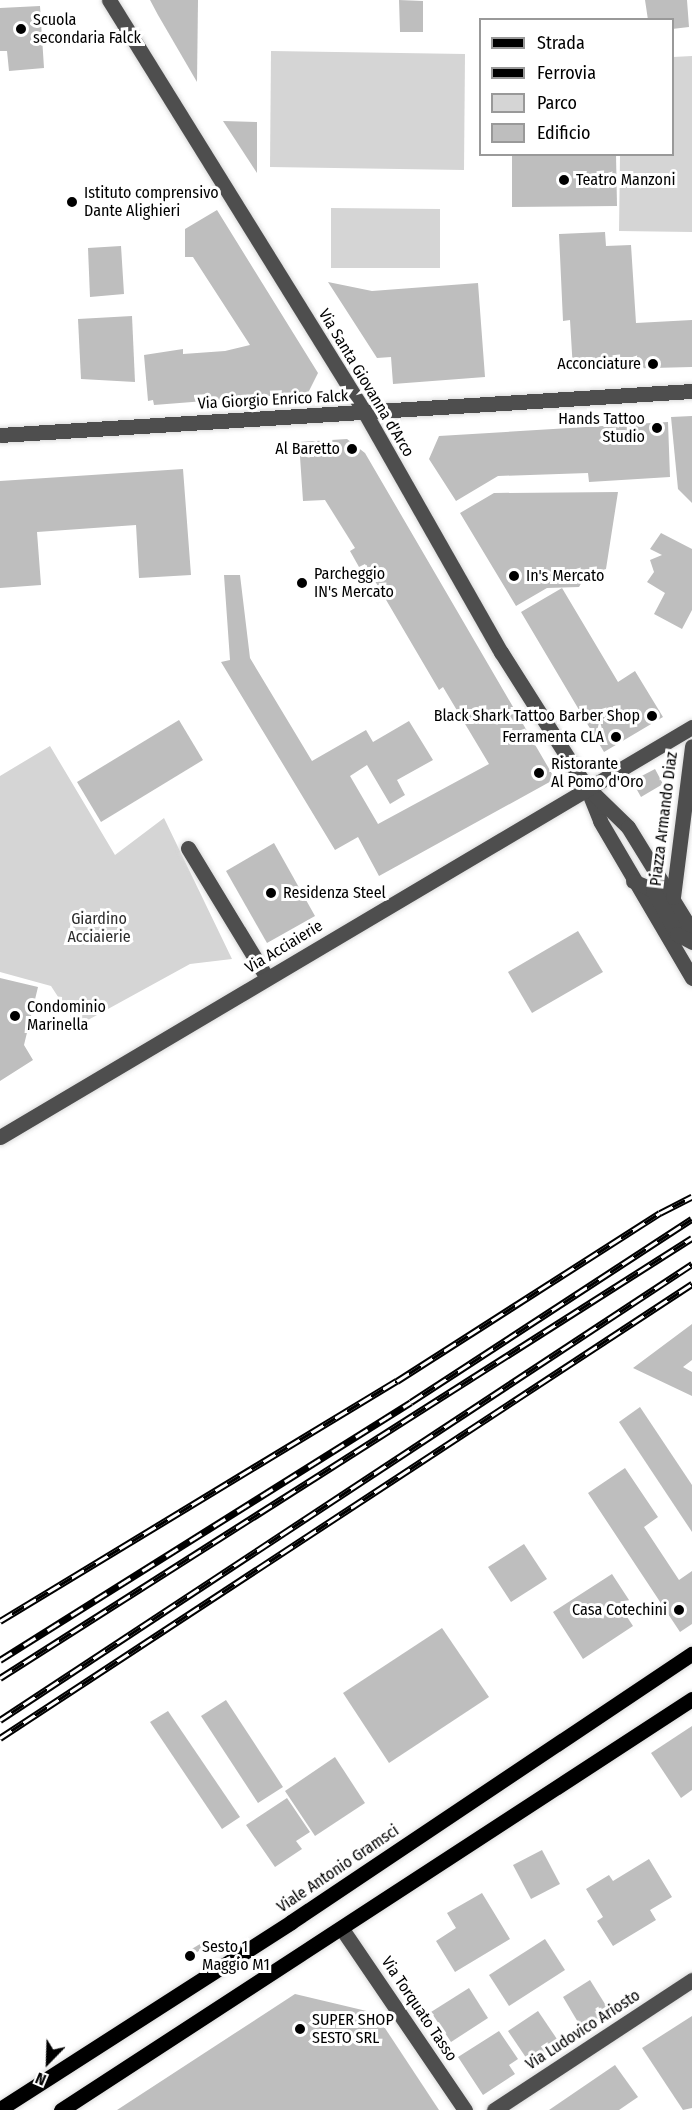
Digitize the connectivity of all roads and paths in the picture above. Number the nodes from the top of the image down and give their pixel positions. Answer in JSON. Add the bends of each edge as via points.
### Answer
{"nodes":[{"id":1,"x":109,"y":0,"type":"edge"},
{"id":2,"x":692,"y":392,"type":"edge"},
{"id":3,"x":365,"y":413,"type":"junction"},
{"id":4,"x":0,"y":435,"type":"edge"},
{"id":5,"x":692,"y":727,"type":"edge"},
{"id":6,"x":692,"y":746,"type":"edge"},
{"id":7,"x":587,"y":788,"type":"junction"},
{"id":8,"x":188,"y":848,"type":"dead end"},
{"id":9,"x":633,"y":881,"type":"junction"},
{"id":10,"x":673,"y":897,"type":"junction"},
{"id":11,"x":692,"y":932,"type":"edge"},
{"id":12,"x":692,"y":942,"type":"edge"},
{"id":13,"x":689,"y":973,"type":"edge"},
{"id":14,"x":267,"y":978,"type":"junction"},
{"id":15,"x":0,"y":1137,"type":"edge"},
{"id":16,"x":692,"y":1654,"type":"edge"},
{"id":17,"x":692,"y":1700,"type":"edge"},
{"id":18,"x":342,"y":1929,"type":"junction"},
{"id":19,"x":692,"y":1980,"type":"edge"},
{"id":20,"x":0,"y":2109,"type":"edge"},
{"id":21,"x":61,"y":2110,"type":"edge"},
{"id":22,"x":465,"y":2110,"type":"edge"},
{"id":23,"x":494,"y":2110,"type":"edge"}],
"edges":[{"from":1,"to":3,"type":"street","name":"Via Santa Giovanna d'Arco"},
{"from":2,"to":3,"type":"street","name":"Via Giorgio Enrico Falck"},
{"from":3,"to":4,"type":"street","name":"Via Giorgio Enrico Falck"},
{"from":3,"to":7,"type":"street","name":"Via Santa Giovanna d'Arco","via":[[501,652]]},
{"from":5,"to":7,"type":"street","name":"Piazza Armando Diaz"},
{"from":6,"to":10,"type":"street","name":"Piazza Armando Diaz"},
{"from":7,"to":9,"type":"street","name":"Piazza Armando Diaz"},
{"from":7,"to":10,"type":"street","name":"Piazza Armando Diaz","via":[[628,827]]},
{"from":7,"to":14,"type":"street","name":"Via Acciaierie"},
{"from":8,"to":14,"type":"street"},
{"from":9,"to":12,"type":"street","name":"Piazza Armando Diaz","via":[[653,890],[677,934]]},
{"from":9,"to":13,"type":"street","name":"Piazza Armando Diaz"},
{"from":10,"to":11,"type":"street","name":"Piazza Armando Diaz"},
{"from":14,"to":15,"type":"street","name":"Via Acciaierie"},
{"from":16,"to":20,"type":"main road","name":"Viale Antonio Gramsci","via":[[291,1922]]},
{"from":17,"to":18,"type":"main road"},
{"from":18,"to":21,"type":"main road"},
{"from":18,"to":22,"type":"street","name":"Via Torquato Tasso"},
{"from":19,"to":23,"type":"street","name":"Via Ludovico Ariosto"}]}
